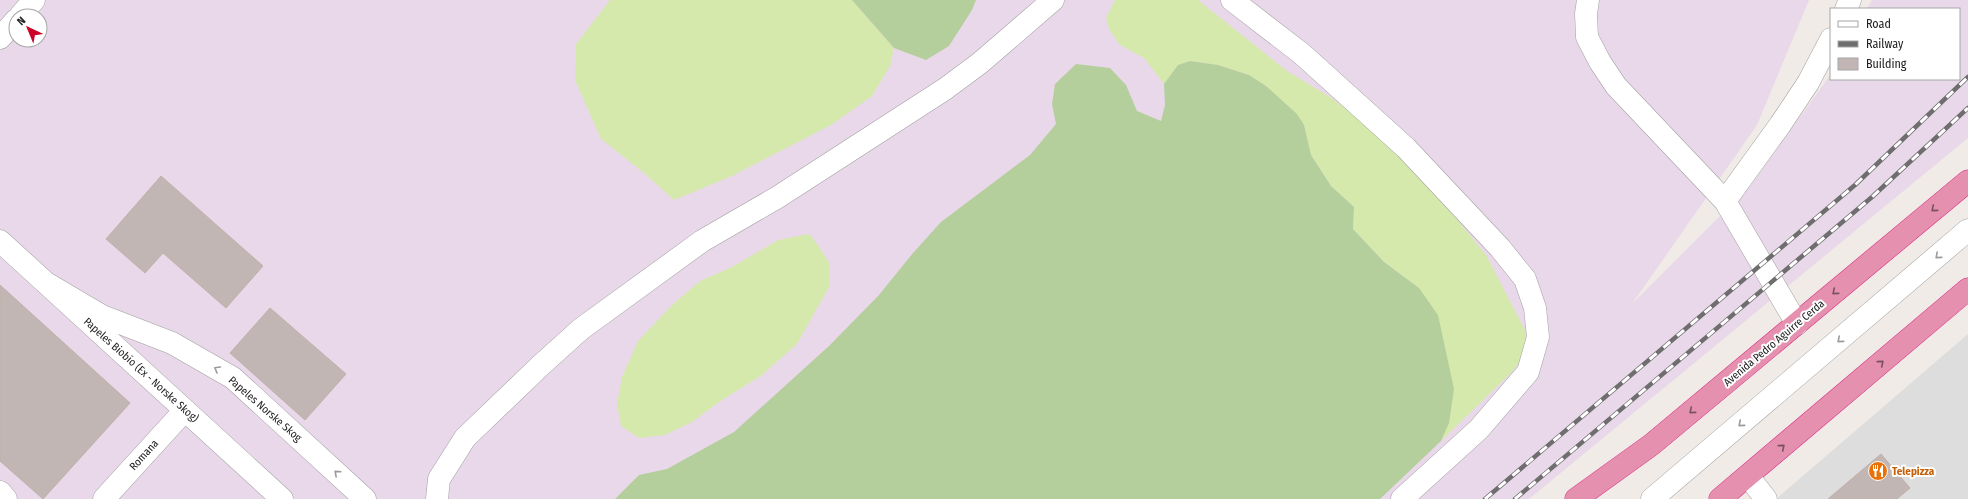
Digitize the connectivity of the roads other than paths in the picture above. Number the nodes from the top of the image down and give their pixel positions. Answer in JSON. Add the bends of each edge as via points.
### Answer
{"nodes":[{"id":1,"x":34,"y":0,"type":"edge"},
{"id":2,"x":1053,"y":0,"type":"edge"},
{"id":3,"x":1232,"y":0,"type":"edge"},
{"id":4,"x":1588,"y":0,"type":"edge"},
{"id":5,"x":27,"y":8,"type":"edge"},
{"id":6,"x":8,"y":29,"type":"edge"},
{"id":7,"x":0,"y":38,"type":"edge"},
{"id":8,"x":1830,"y":41,"type":"edge"},
{"id":9,"x":1968,"y":181,"type":"edge"},
{"id":10,"x":1725,"y":201,"type":"junction"},
{"id":11,"x":1968,"y":230,"type":"edge"},
{"id":12,"x":0,"y":241,"type":"edge"},
{"id":13,"x":46,"y":283,"type":"junction"},
{"id":14,"x":1968,"y":289,"type":"edge"},
{"id":15,"x":1797,"y":324,"type":"junction"},
{"id":16,"x":185,"y":410,"type":"junction"},
{"id":17,"x":1748,"y":476,"type":"junction"},
{"id":18,"x":0,"y":492,"type":"edge"},
{"id":19,"x":6,"y":499,"type":"edge"},
{"id":20,"x":104,"y":499,"type":"edge"},
{"id":21,"x":282,"y":499,"type":"edge"},
{"id":22,"x":365,"y":499,"type":"edge"},
{"id":23,"x":437,"y":499,"type":"edge"},
{"id":24,"x":1402,"y":499,"type":"edge"},
{"id":25,"x":1576,"y":499,"type":"edge"},
{"id":26,"x":1652,"y":499,"type":"edge"},
{"id":27,"x":1720,"y":499,"type":"edge"},
{"id":28,"x":1766,"y":499,"type":"edge"}],
"edges":[{"from":1,"to":5,"type":"street"},
{"from":2,"to":23,"type":"street","via":[[980,63],[945,89],[784,193],[702,241],[581,329],[465,438],[438,479]]},
{"from":3,"to":24,"type":"street","via":[[1302,54],[1406,148],[1500,248],[1525,279],[1535,308],[1538,337],[1528,372],[1479,429]]},
{"from":4,"to":10,"type":"street","via":[[1587,37],[1616,86]]},
{"from":6,"to":7,"type":"street"},
{"from":8,"to":10,"type":"street","via":[[1808,83]]},
{"from":9,"to":15,"type":"highway","name":"Avenida Pedro Aguirre Cerda","one_way":true},
{"from":10,"to":15,"type":"street"},
{"from":11,"to":26,"type":"street","one_way":true},
{"from":12,"to":13,"type":"street","name":"Papeles Biobío (Ex - Norske Skog)"},
{"from":13,"to":16,"type":"street","name":"Papeles Biobío (Ex - Norske Skog)"},
{"from":22,"to":13,"type":"street","name":"Papeles Norske Skog","one_way":true,"via":[[233,378],[172,343],[102,316]]},
{"from":17,"to":14,"type":"highway","one_way":true},
{"from":15,"to":25,"type":"highway","name":"Avenida Pedro Aguirre Cerda","one_way":true,"via":[[1651,445]]},
{"from":16,"to":20,"type":"street","name":"Romana"},
{"from":16,"to":21,"type":"street","name":"Papeles Biobío (Ex - Norske Skog)"},
{"from":17,"to":27,"type":"highway"},
{"from":17,"to":28,"type":"street"},
{"from":18,"to":19,"type":"street"}]}
